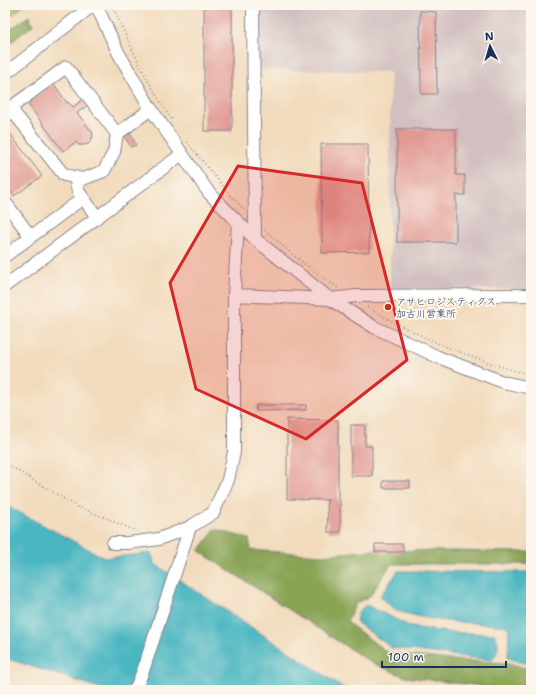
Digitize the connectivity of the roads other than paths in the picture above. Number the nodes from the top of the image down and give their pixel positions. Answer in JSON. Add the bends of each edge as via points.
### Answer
{"nodes":[{"id":1,"x":95,"y":5,"type":"edge"},
{"id":2,"x":253,"y":5,"type":"edge"},
{"id":3,"x":5,"y":74,"type":"edge"},
{"id":4,"x":9,"y":103,"type":"edge"},
{"id":5,"x":150,"y":109,"type":"junction"},
{"id":6,"x":117,"y":134,"type":"junction"},
{"id":7,"x":182,"y":154,"type":"junction"},
{"id":8,"x":75,"y":178,"type":"junction"},
{"id":9,"x":83,"y":198,"type":"junction"},
{"id":10,"x":5,"y":202,"type":"edge"},
{"id":11,"x":97,"y":217,"type":"junction"},
{"id":12,"x":238,"y":222,"type":"junction"},
{"id":13,"x":31,"y":237,"type":"junction"},
{"id":14,"x":255,"y":239,"type":"junction"},
{"id":15,"x":5,"y":256,"type":"edge"},
{"id":16,"x":5,"y":286,"type":"edge"},
{"id":17,"x":234,"y":295,"type":"junction"},
{"id":18,"x":531,"y":295,"type":"edge"},
{"id":19,"x":330,"y":299,"type":"junction"},
{"id":20,"x":531,"y":388,"type":"edge"},
{"id":21,"x":190,"y":527,"type":"junction"},
{"id":22,"x":113,"y":543,"type":"dead end"},
{"id":23,"x":135,"y":690,"type":"edge"}],
"edges":[{"from":1,"to":3,"type":"street"},
{"from":1,"to":5,"type":"street"},
{"from":2,"to":14,"type":"street"},
{"from":4,"to":6,"type":"street","via":[[66,67]]},
{"from":4,"to":8,"type":"street","via":[[14,113],[64,175]]},
{"from":5,"to":6,"type":"street"},
{"from":5,"to":7,"type":"street"},
{"from":6,"to":8,"type":"street","via":[[114,152],[104,171],[83,179]]},
{"from":7,"to":11,"type":"street"},
{"from":7,"to":12,"type":"street","via":[[209,193]]},
{"from":8,"to":9,"type":"street","via":[[78,191]]},
{"from":9,"to":11,"type":"street"},
{"from":9,"to":13,"type":"street"},
{"from":10,"to":13,"type":"street"},
{"from":11,"to":16,"type":"street"},
{"from":12,"to":14,"type":"street"},
{"from":12,"to":17,"type":"street"},
{"from":13,"to":15,"type":"street"},
{"from":14,"to":19,"type":"street"},
{"from":17,"to":19,"type":"street"},
{"from":17,"to":21,"type":"street","via":[[234,452],[228,480],[213,513]]},
{"from":18,"to":19,"type":"street","via":[[350,296]]},
{"from":19,"to":20,"type":"street","via":[[374,327],[438,358],[503,382]]},
{"from":21,"to":22,"type":"street","via":[[160,539]]},
{"from":21,"to":23,"type":"street"}]}
